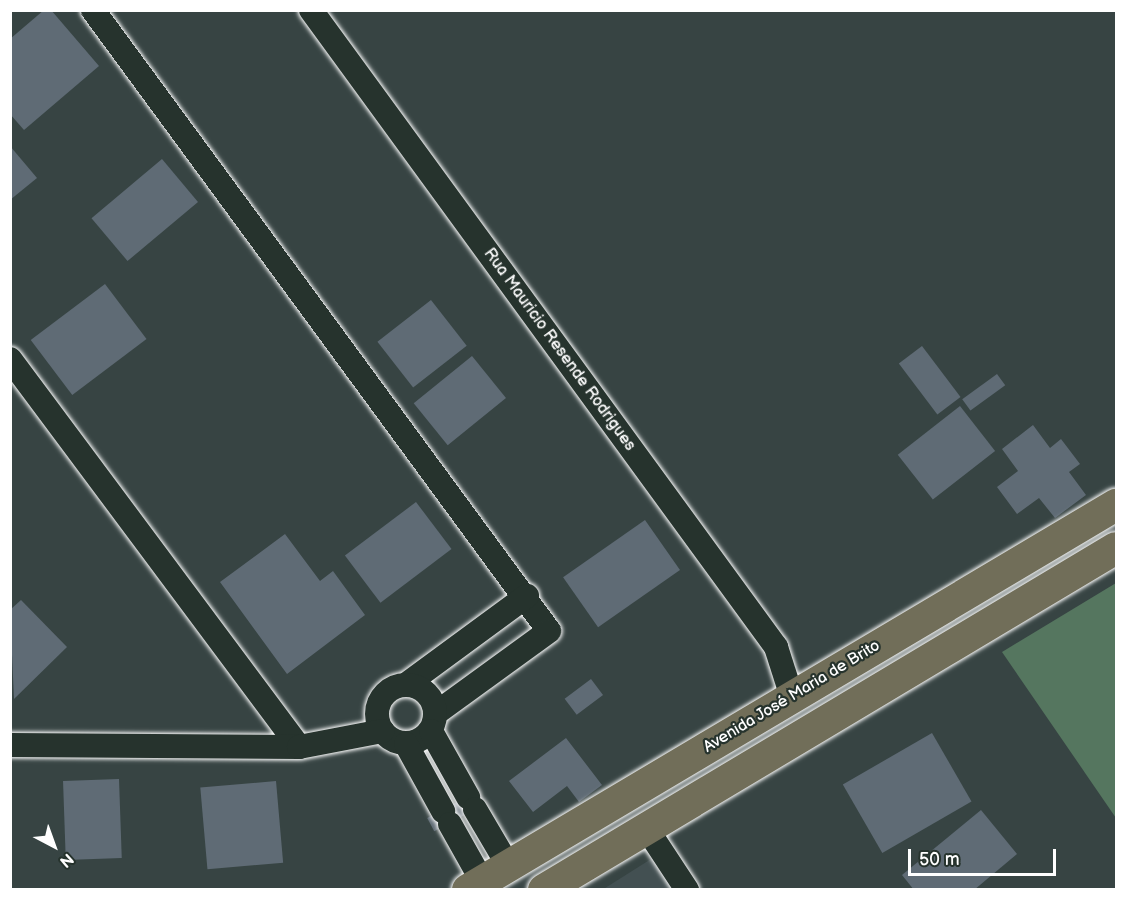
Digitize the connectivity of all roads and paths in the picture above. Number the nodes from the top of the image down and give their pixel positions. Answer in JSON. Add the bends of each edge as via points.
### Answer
{"nodes":[{"id":1,"x":93,"y":10,"type":"edge"},
{"id":2,"x":311,"y":10,"type":"edge"},
{"id":3,"x":10,"y":359,"type":"edge"},
{"id":4,"x":1116,"y":505,"type":"edge"},
{"id":5,"x":1116,"y":548,"type":"edge"},
{"id":6,"x":527,"y":596,"type":"junction"},
{"id":7,"x":407,"y":684,"type":"junction"},
{"id":8,"x":792,"y":697,"type":"junction"},
{"id":9,"x":433,"y":722,"type":"junction"},
{"id":10,"x":382,"y":731,"type":"junction"},
{"id":11,"x":406,"y":744,"type":"junction"},
{"id":12,"x":10,"y":745,"type":"edge"},
{"id":13,"x":299,"y":747,"type":"junction"},
{"id":14,"x":469,"y":798,"type":"junction"},
{"id":15,"x":444,"y":812,"type":"junction"},
{"id":16,"x":647,"y":828,"type":"junction"},
{"id":17,"x":508,"y":865,"type":"junction"},
{"id":18,"x":475,"y":885,"type":"edge"},
{"id":19,"x":544,"y":890,"type":"edge"},
{"id":20,"x":687,"y":890,"type":"edge"}],
"edges":[{"from":1,"to":6,"type":"street"},
{"from":2,"to":8,"type":"street","name":"Rua Mauricio Resende Rodrigues","via":[[776,647]]},
{"from":3,"to":13,"type":"street"},
{"from":4,"to":8,"type":"main road","name":"Avenida José Maria de Brito"},
{"from":5,"to":16,"type":"main road"},
{"from":6,"to":7,"type":"street"},
{"from":6,"to":9,"type":"street","via":[[549,631]]},
{"from":7,"to":9,"type":"street","via":[[424,690]]},
{"from":7,"to":10,"type":"street","via":[[390,690],[378,704]]},
{"from":8,"to":17,"type":"main road","name":"Avenida José Maria de Brito"},
{"from":9,"to":11,"type":"street"},
{"from":9,"to":14,"type":"street"},
{"from":10,"to":11,"type":"street"},
{"from":10,"to":13,"type":"street"},
{"from":11,"to":15,"type":"street"},
{"from":12,"to":13,"type":"street"},
{"from":14,"to":15,"type":"street"},
{"from":14,"to":17,"type":"street"},
{"from":15,"to":18,"type":"street"},
{"from":16,"to":19,"type":"main road"},
{"from":16,"to":20,"type":"street"},
{"from":17,"to":18,"type":"main road","name":"Avenida José Maria de Brito"}]}
